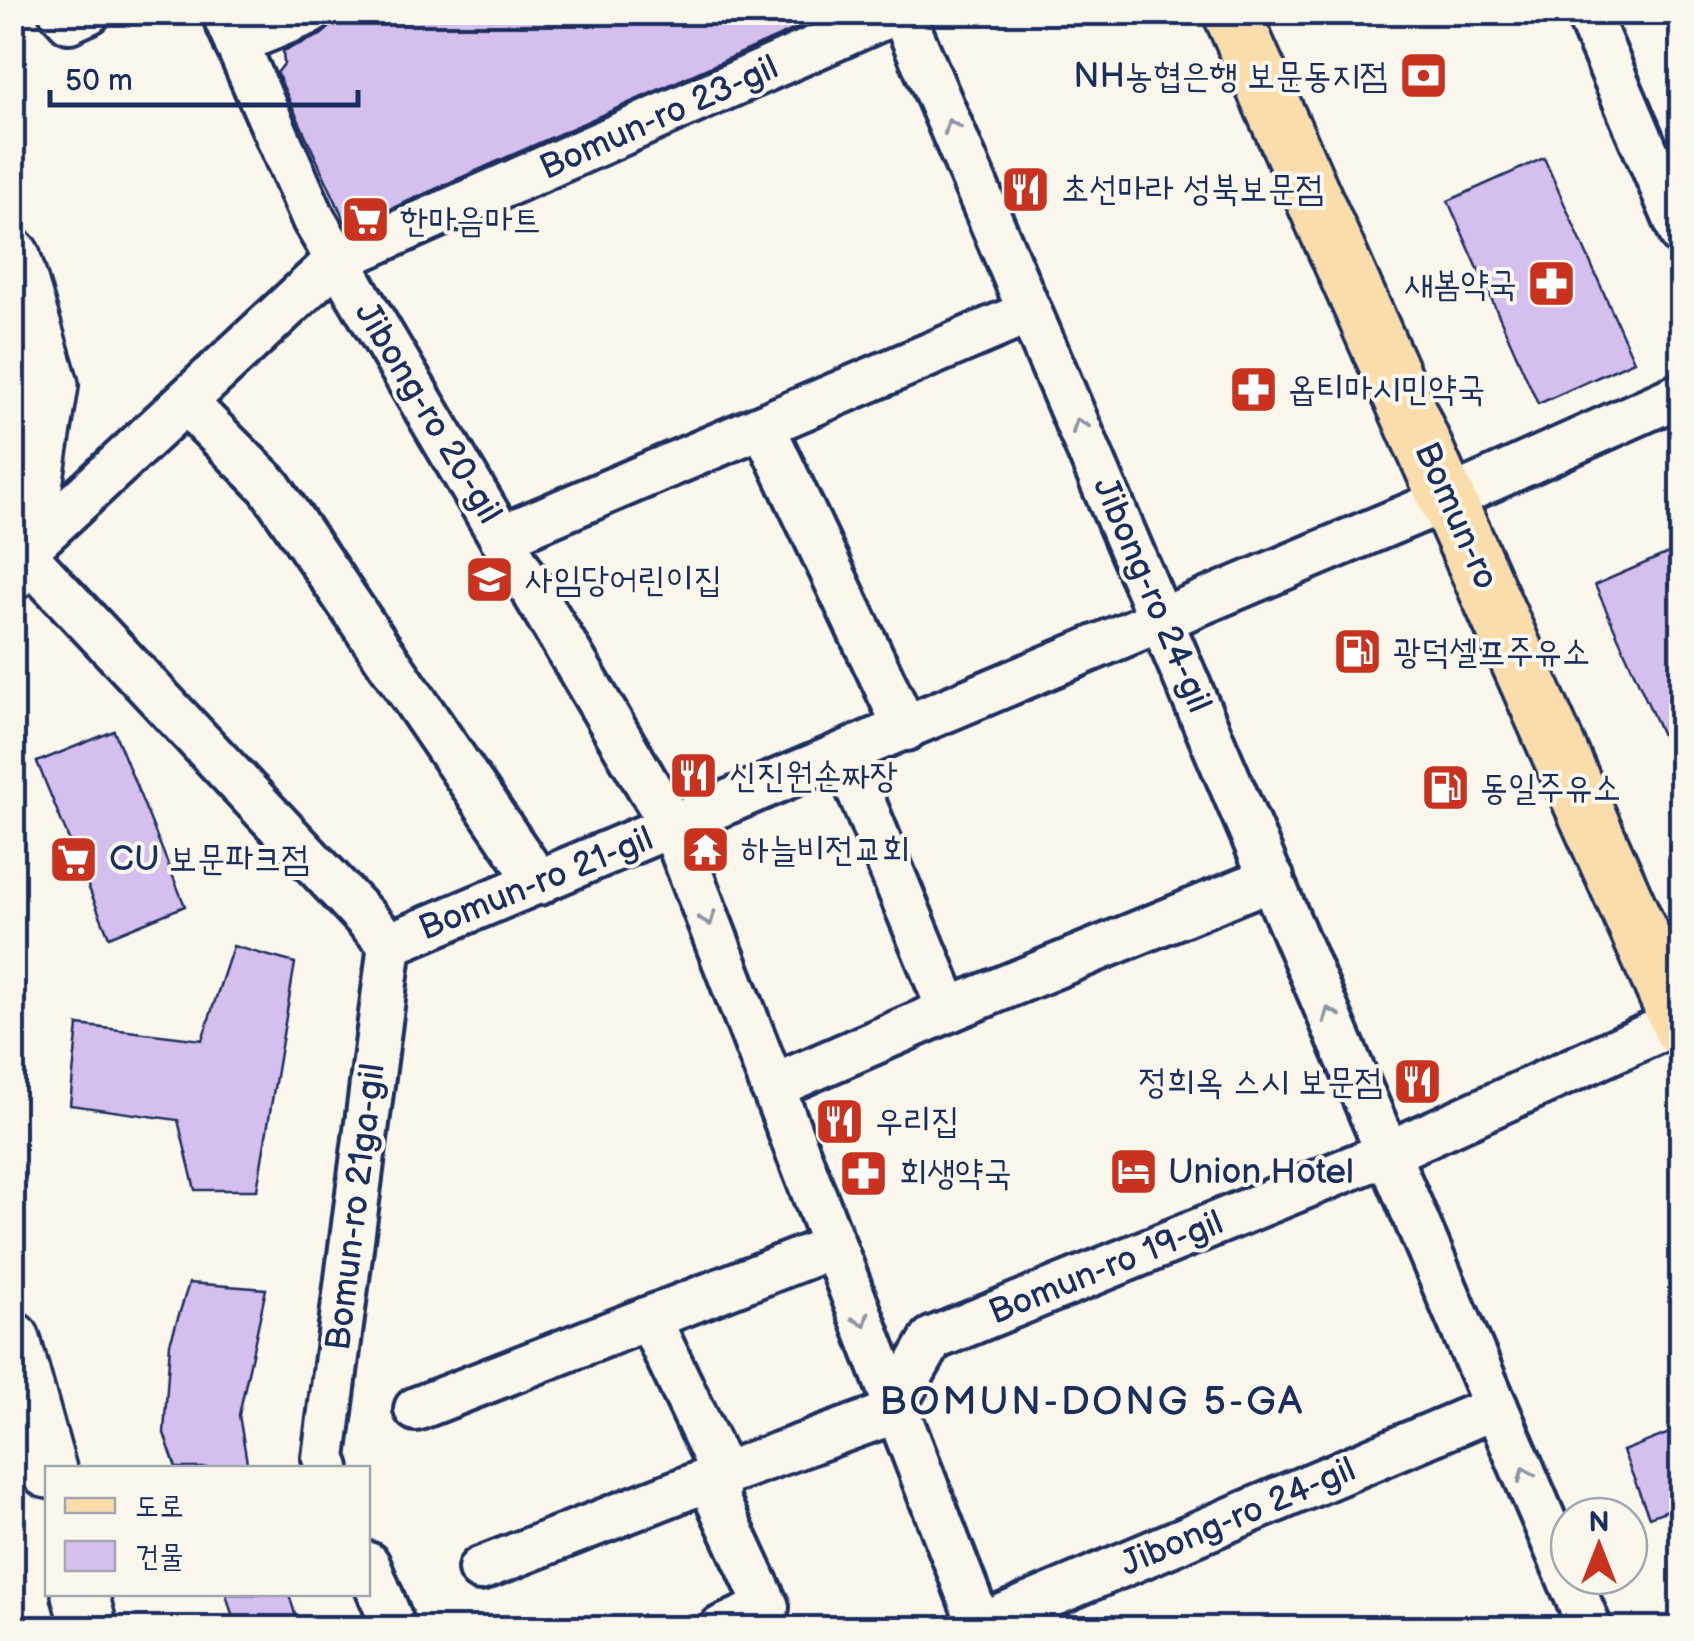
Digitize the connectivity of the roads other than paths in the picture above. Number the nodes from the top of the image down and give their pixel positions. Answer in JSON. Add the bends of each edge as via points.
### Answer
{"nodes":[{"id":1,"x":61,"y":12,"type":"edge"},
{"id":2,"x":89,"y":12,"type":"edge"},
{"id":3,"x":310,"y":12,"type":"edge"},
{"id":4,"x":899,"y":12,"type":"edge"},
{"id":5,"x":1230,"y":12,"type":"edge"},
{"id":6,"x":1588,"y":12,"type":"edge"},
{"id":7,"x":230,"y":28,"type":"edge"},
{"id":8,"x":1682,"y":235,"type":"edge"},
{"id":9,"x":12,"y":257,"type":"edge"},
{"id":10,"x":337,"y":260,"type":"junction"},
{"id":11,"x":1030,"y":312,"type":"junction"},
{"id":12,"x":1682,"y":394,"type":"edge"},
{"id":13,"x":185,"y":402,"type":"junction"},
{"id":14,"x":764,"y":426,"type":"junction"},
{"id":15,"x":1448,"y":500,"type":"junction"},
{"id":16,"x":501,"y":537,"type":"junction"},
{"id":17,"x":18,"y":563,"type":"edge"},
{"id":18,"x":1163,"y":620,"type":"junction"},
{"id":19,"x":906,"y":729,"type":"junction"},
{"id":20,"x":844,"y":755,"type":"junction"},
{"id":21,"x":672,"y":828,"type":"junction"},
{"id":22,"x":1272,"y":878,"type":"junction"},
{"id":23,"x":538,"y":883,"type":"junction"},
{"id":24,"x":390,"y":944,"type":"junction"},
{"id":25,"x":949,"y":1010,"type":"junction"},
{"id":26,"x":1680,"y":1024,"type":"edge"},
{"id":27,"x":772,"y":1087,"type":"junction"},
{"id":28,"x":1388,"y":1153,"type":"junction"},
{"id":29,"x":834,"y":1246,"type":"junction"},
{"id":30,"x":649,"y":1318,"type":"junction"},
{"id":31,"x":12,"y":1340,"type":"edge"},
{"id":32,"x":1496,"y":1407,"type":"junction"},
{"id":33,"x":896,"y":1408,"type":"junction"},
{"id":34,"x":416,"y":1409,"type":"dead end"},
{"id":35,"x":47,"y":1466,"type":"edge"},
{"id":36,"x":327,"y":1466,"type":"edge"},
{"id":37,"x":718,"y":1476,"type":"junction"},
{"id":38,"x":370,"y":1569,"type":"edge"},
{"id":39,"x":480,"y":1569,"type":"dead end"},
{"id":40,"x":80,"y":1596,"type":"edge"},
{"id":41,"x":88,"y":1628,"type":"edge"},
{"id":42,"x":394,"y":1628,"type":"edge"},
{"id":43,"x":721,"y":1628,"type":"edge"},
{"id":44,"x":978,"y":1628,"type":"edge"},
{"id":45,"x":1590,"y":1628,"type":"edge"}],
"edges":[{"from":1,"to":2,"type":"street","via":[[69,21]]},
{"from":3,"to":7,"type":"street"},
{"from":4,"to":10,"type":"street","name":"Bomun-ro 23-gil"},
{"from":11,"to":4,"type":"street","name":"Jibong-ro 24-gil","one_way":true},
{"from":5,"to":15,"type":"main road","name":"Bomun-ro"},
{"from":6,"to":8,"type":"street"},
{"from":7,"to":10,"type":"street","name":"Jibong-ro 20-gil"},
{"from":9,"to":17,"type":"street","via":[[50,385]]},
{"from":10,"to":13,"type":"street","name":"Bomun-ro 23-gil"},
{"from":10,"to":16,"type":"street","name":"Jibong-ro 20-gil"},
{"from":11,"to":14,"type":"street"},
{"from":18,"to":11,"type":"street","name":"Jibong-ro 24-gil","one_way":true},
{"from":12,"to":15,"type":"street","name":"Bomun-ro 21-gil"},
{"from":13,"to":17,"type":"street","name":"Bomun-ro 23-gil"},
{"from":13,"to":23,"type":"street","via":[[268,486]]},
{"from":14,"to":16,"type":"street"},
{"from":14,"to":19,"type":"street"},
{"from":15,"to":18,"type":"street","name":"Bomun-ro 21-gil"},
{"from":15,"to":26,"type":"main road","name":"Bomun-ro"},
{"from":16,"to":21,"type":"street","name":"Jibong-ro 20-gil"},
{"from":17,"to":24,"type":"street","name":"Bomun-ro 21-gil"},
{"from":18,"to":19,"type":"street","name":"Bomun-ro 21-gil"},
{"from":18,"to":22,"type":"street","name":"Jibong-ro 24-gil"},
{"from":19,"to":20,"type":"street","name":"Bomun-ro 21-gil"},
{"from":20,"to":21,"type":"street","name":"Bomun-ro 21-gil"},
{"from":20,"to":25,"type":"street"},
{"from":21,"to":23,"type":"street","name":"Bomun-ro 21-gil"},
{"from":21,"to":27,"type":"street","name":"Jibong-ro 20-gil","one_way":true},
{"from":22,"to":25,"type":"street"},
{"from":28,"to":22,"type":"street","name":"Jibong-ro 24-gil","one_way":true},
{"from":23,"to":24,"type":"street","name":"Bomun-ro 21-gil"},
{"from":24,"to":36,"type":"street","name":"Bomun-ro 21ga-gil"},
{"from":25,"to":27,"type":"street"},
{"from":26,"to":28,"type":"street","name":"Bomun-ro 19-gil"},
{"from":27,"to":29,"type":"street","name":"Jibong-ro 20-gil"},
{"from":28,"to":32,"type":"street","name":"Jibong-ro 24-gil"},
{"from":28,"to":33,"type":"street","name":"Bomun-ro 19-gil","via":[[932,1339]]},
{"from":29,"to":30,"type":"street"},
{"from":29,"to":33,"type":"street","name":"Jibong-ro 20-gil","one_way":true},
{"from":30,"to":34,"type":"street"},
{"from":30,"to":37,"type":"street","via":[[717,1461]]},
{"from":31,"to":35,"type":"street"},
{"from":32,"to":44,"type":"street","name":"Jibong-ro 24-gil"},
{"from":45,"to":32,"type":"street","name":"Jibong-ro 24-gil","one_way":true},
{"from":33,"to":37,"type":"street"},
{"from":33,"to":44,"type":"street","name":"Jibong-ro 20-gil"},
{"from":37,"to":39,"type":"street"},
{"from":37,"to":43,"type":"street","via":[[718,1501],[767,1607]]},
{"from":38,"to":42,"type":"street"},
{"from":40,"to":41,"type":"street"}]}
